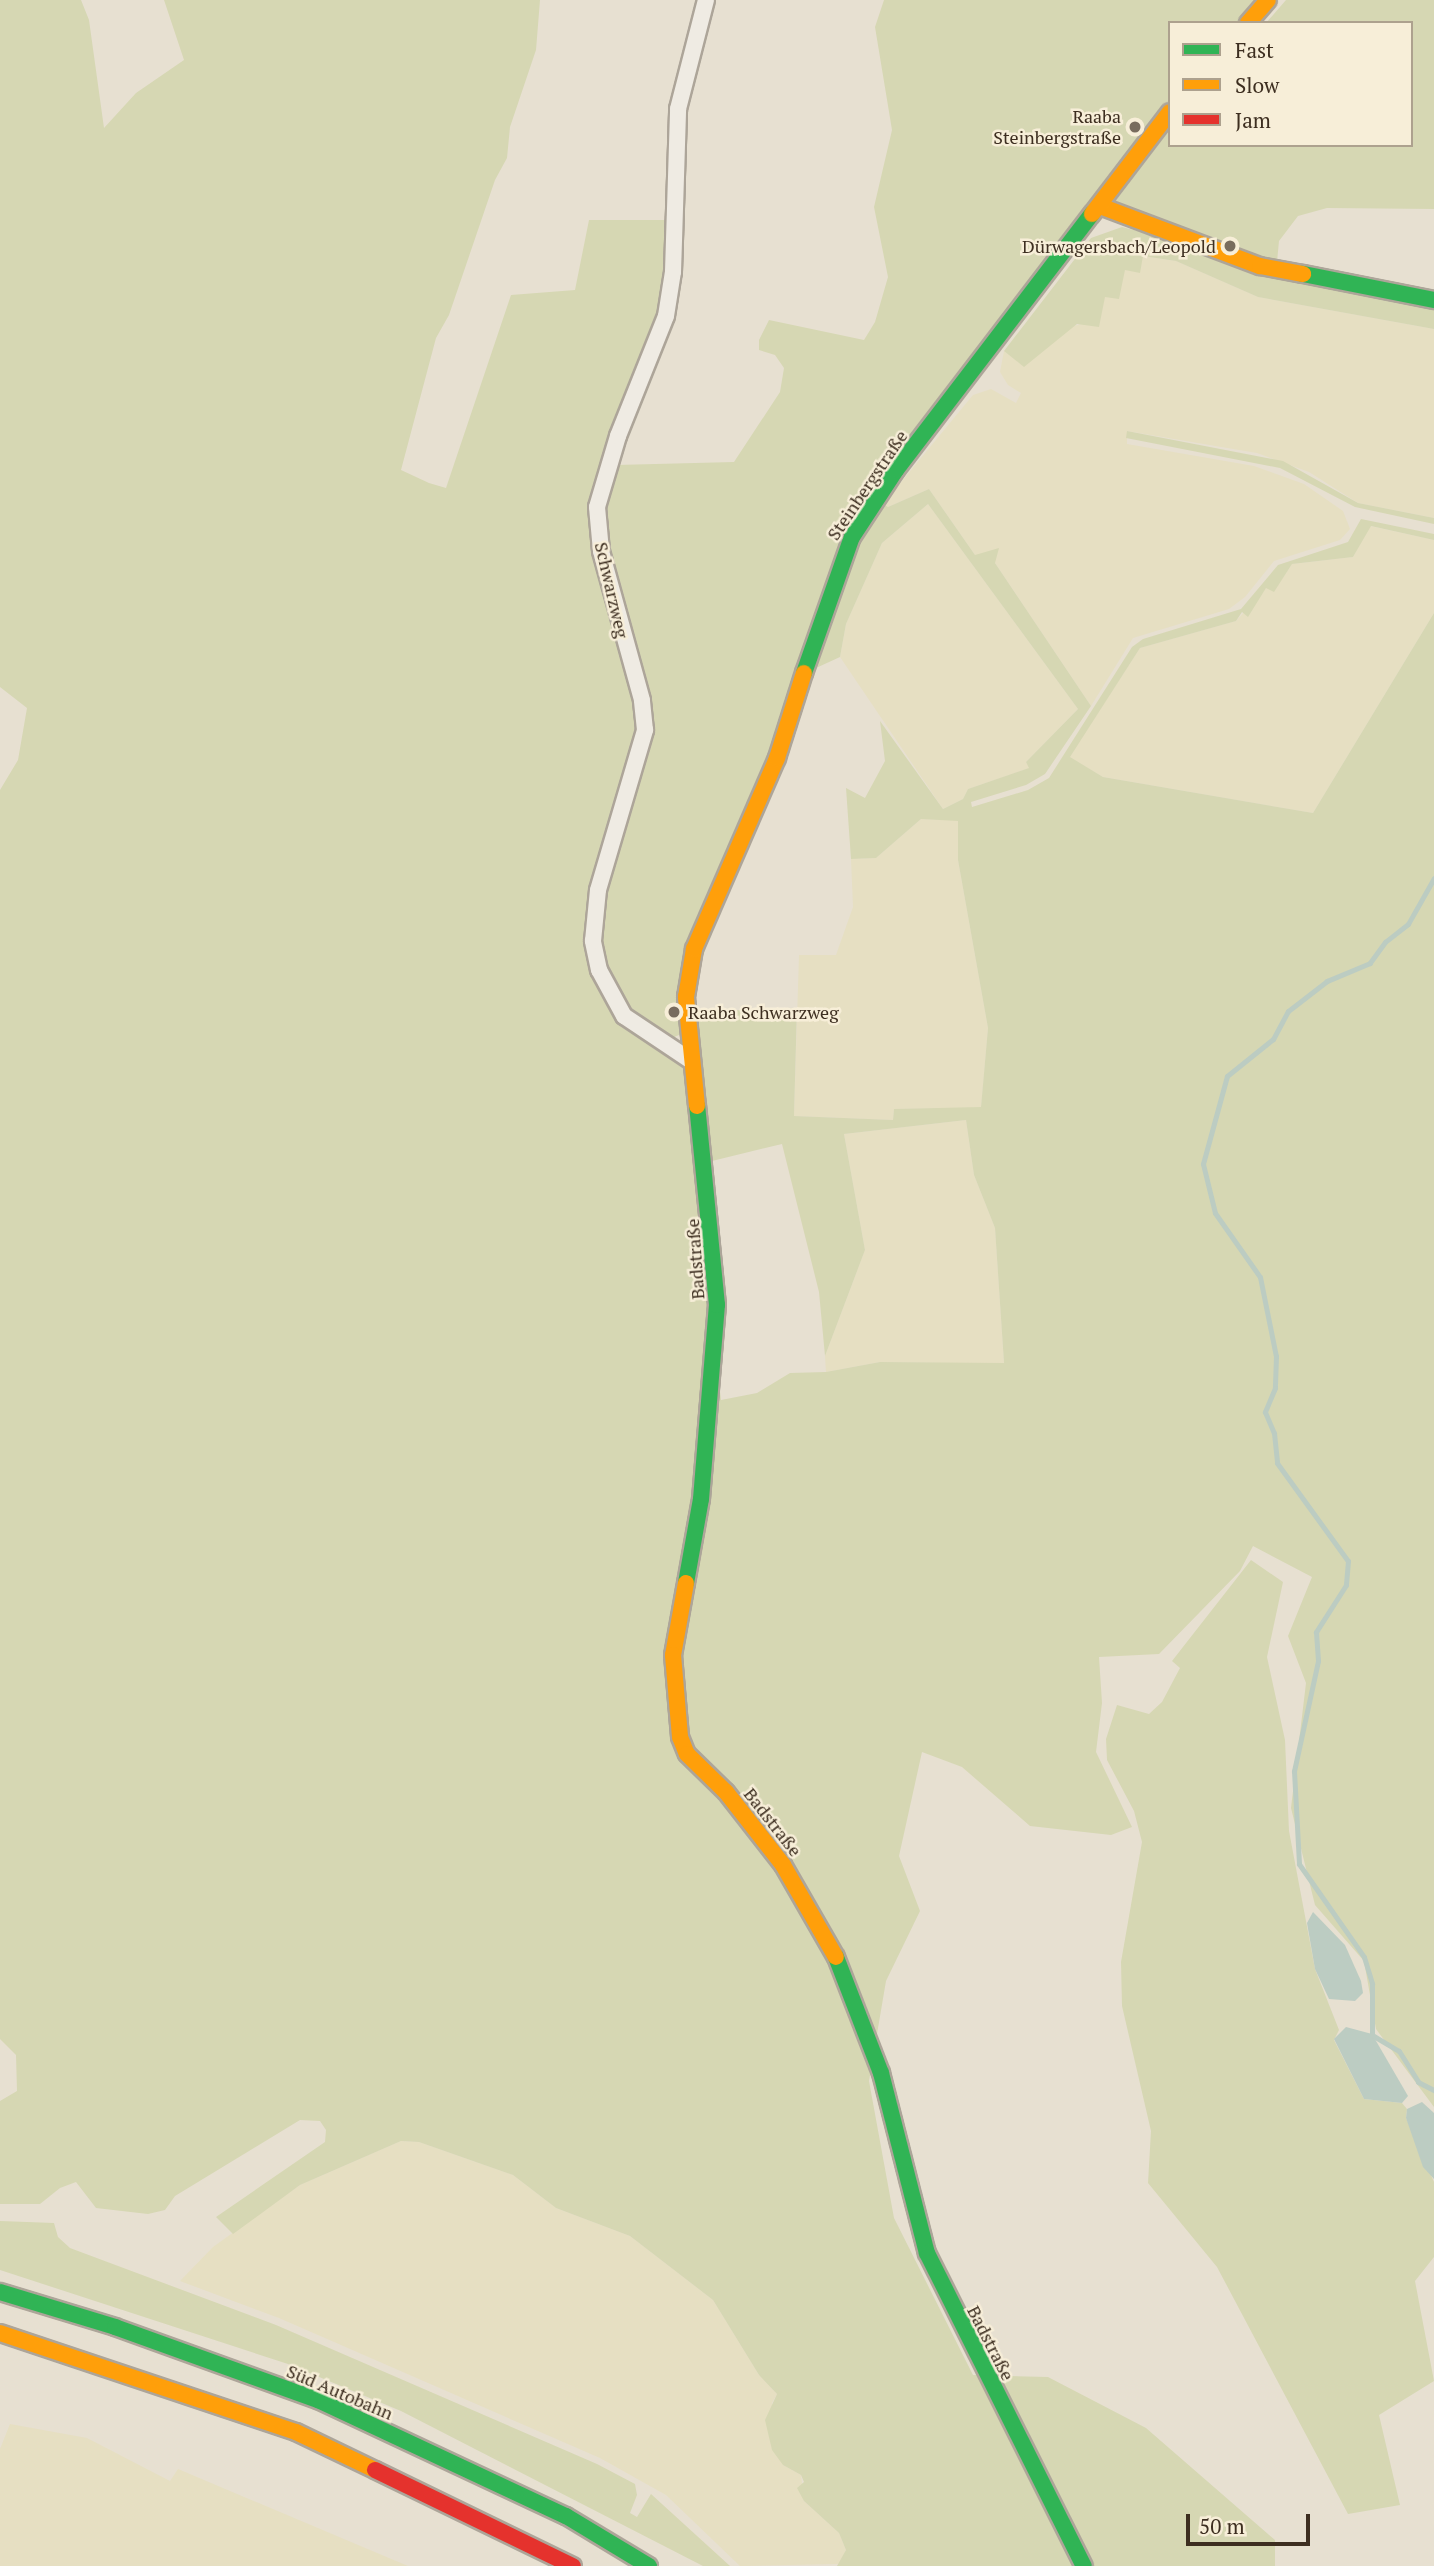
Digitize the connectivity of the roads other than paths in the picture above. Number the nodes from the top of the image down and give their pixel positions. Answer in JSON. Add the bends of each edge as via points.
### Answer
{"nodes":[{"id":1,"x":706,"y":0,"type":"edge"},
{"id":2,"x":1268,"y":0,"type":"edge"},
{"id":3,"x":1250,"y":21,"type":"edge"},
{"id":4,"x":1168,"y":115,"type":"edge"},
{"id":5,"x":1100,"y":206,"type":"junction"},
{"id":6,"x":1434,"y":300,"type":"edge"},
{"id":7,"x":691,"y":1060,"type":"junction"},
{"id":8,"x":0,"y":2292,"type":"edge"},
{"id":9,"x":0,"y":2333,"type":"edge"},
{"id":10,"x":573,"y":2566,"type":"edge"},
{"id":11,"x":649,"y":2566,"type":"edge"},
{"id":12,"x":1084,"y":2566,"type":"edge"}],
"edges":[{"from":1,"to":7,"type":"street","name":"Schwarzweg","via":[[678,109],[670,295],[597,507],[601,551],[642,700],[645,730],[598,890],[593,941],[599,970],[624,1016]]},
{"from":2,"to":3,"type":"main road"},
{"from":4,"to":5,"type":"main road","name":"Steinbergstraße"},
{"from":5,"to":6,"type":"main road","via":[[1260,266]]},
{"from":5,"to":7,"type":"main road","name":"Steinbergstraße","via":[[896,470],[843,556],[777,758],[694,949],[686,997]]},
{"from":7,"to":12,"type":"main road","name":"Badstraße","via":[[710,1201],[717,1305],[701,1499],[673,1655],[680,1737],[687,1754],[726,1792],[783,1865],[828,1937],[881,2073],[927,2253]]},
{"from":8,"to":11,"type":"main road","name":"Süd Autobahn","via":[[115,2327],[318,2400],[566,2516]]},
{"from":9,"to":10,"type":"main road","via":[[296,2432]]}]}
